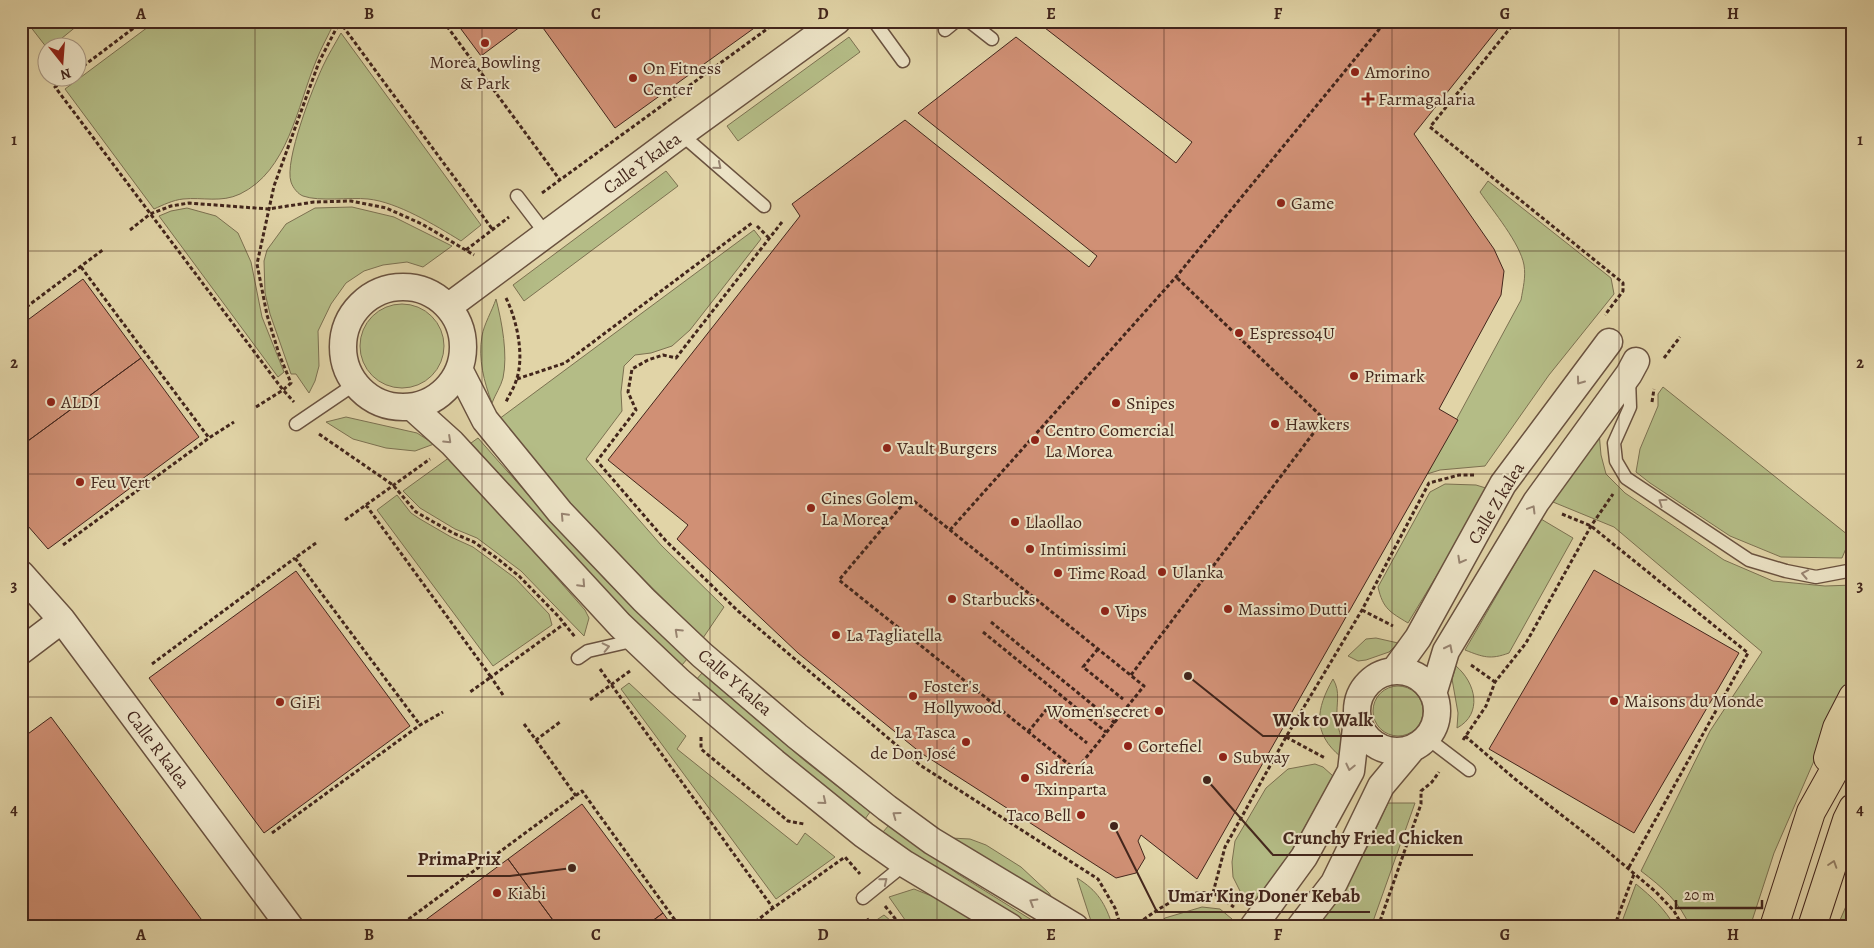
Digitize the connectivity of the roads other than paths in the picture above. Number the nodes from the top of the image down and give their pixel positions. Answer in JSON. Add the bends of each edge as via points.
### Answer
{"nodes":[{"id":1,"x":837,"y":21,"type":"edge"},
{"id":2,"x":874,"y":21,"type":"edge"},
{"id":3,"x":956,"y":21,"type":"edge"},
{"id":4,"x":969,"y":21,"type":"edge"},
{"id":5,"x":945,"y":30,"type":"dead end"},
{"id":6,"x":992,"y":39,"type":"dead end"},
{"id":7,"x":903,"y":60,"type":"dead end"},
{"id":8,"x":681,"y":134,"type":"junction"},
{"id":9,"x":517,"y":196,"type":"dead end"},
{"id":10,"x":764,"y":206,"type":"dead end"},
{"id":11,"x":546,"y":234,"type":"junction"},
{"id":12,"x":448,"y":307,"type":"junction"},
{"id":13,"x":1609,"y":342,"type":"dead end"},
{"id":14,"x":1641,"y":366,"type":"joint"},
{"id":15,"x":459,"y":369,"type":"junction"},
{"id":16,"x":355,"y":384,"type":"junction"},
{"id":17,"x":412,"y":407,"type":"junction"},
{"id":18,"x":296,"y":424,"type":"dead end"},
{"id":19,"x":1853,"y":570,"type":"edge"},
{"id":20,"x":21,"y":574,"type":"edge"},
{"id":21,"x":62,"y":620,"type":"junction"},
{"id":22,"x":636,"y":640,"type":"junction"},
{"id":23,"x":21,"y":651,"type":"edge"},
{"id":24,"x":578,"y":658,"type":"dead end"},
{"id":25,"x":1394,"y":671,"type":"junction"},
{"id":26,"x":1433,"y":694,"type":"junction"},
{"id":27,"x":1853,"y":697,"type":"edge"},
{"id":28,"x":1357,"y":719,"type":"junction"},
{"id":29,"x":1853,"y":737,"type":"edge"},
{"id":30,"x":1420,"y":743,"type":"junction"},
{"id":31,"x":1469,"y":770,"type":"dead end"},
{"id":32,"x":1811,"y":812,"type":"junction"},
{"id":33,"x":1851,"y":814,"type":"edge"},
{"id":34,"x":905,"y":864,"type":"junction"},
{"id":35,"x":863,"y":898,"type":"dead end"},
{"id":36,"x":1244,"y":918,"type":"edge"},
{"id":37,"x":290,"y":927,"type":"edge"},
{"id":38,"x":1010,"y":927,"type":"edge"},
{"id":39,"x":1075,"y":927,"type":"edge"},
{"id":40,"x":1300,"y":927,"type":"edge"},
{"id":41,"x":1774,"y":927,"type":"edge"},
{"id":42,"x":1812,"y":927,"type":"edge"}],
"edges":[{"from":1,"to":8,"type":"street","name":"Calle Y kalea"},
{"from":2,"to":7,"type":"lane"},
{"from":3,"to":5,"type":"lane"},
{"from":4,"to":6,"type":"lane"},
{"from":8,"to":10,"type":"lane","one_way":true},
{"from":8,"to":11,"type":"street","name":"Calle Y kalea"},
{"from":9,"to":11,"type":"lane"},
{"from":11,"to":12,"type":"street","name":"Calle Y kalea"},
{"from":12,"to":15,"type":"street","via":[[460,329],[463,347]]},
{"from":12,"to":16,"type":"street","via":[[429,293],[404,286],[382,290],[365,300],[350,316],[342,344],[343,361]]},
{"from":13,"to":25,"type":"street","name":"Calle Z kalea","one_way":true,"via":[[1503,484],[1418,638]]},
{"from":19,"to":14,"type":"lane","one_way":true,"via":[[1816,576],[1748,560],[1626,478],[1616,461],[1614,443],[1630,407]]},
{"from":26,"to":14,"type":"street","name":"Calle Z kalea","one_way":true,"via":[[1446,651],[1536,502]]},
{"from":15,"to":17,"type":"street","via":[[447,388],[432,400]]},
{"from":39,"to":15,"type":"street","name":"Calle Y kalea","one_way":true,"via":[[932,841],[797,736],[702,655],[560,512],[485,420]]},
{"from":16,"to":17,"type":"street","via":[[368,397],[383,404]]},
{"from":16,"to":18,"type":"lane"},
{"from":17,"to":22,"type":"street","name":"Calle Y kalea","one_way":true,"via":[[452,443]]},
{"from":20,"to":21,"type":"street","name":"Calle R kalea"},
{"from":21,"to":23,"type":"street"},
{"from":21,"to":37,"type":"street","name":"Calle R kalea"},
{"from":24,"to":22,"type":"lane","one_way":true,"via":[[588,651]]},
{"from":22,"to":34,"type":"street","name":"Calle Y kalea","one_way":true,"via":[[774,762]]},
{"from":25,"to":26,"type":"street","via":[[1421,679]]},
{"from":25,"to":28,"type":"street","via":[[1369,682],[1357,705]]},
{"from":26,"to":30,"type":"street","via":[[1437,717],[1434,728]]},
{"from":27,"to":32,"type":"highway","via":[[1837,728]]},
{"from":28,"to":30,"type":"street","via":[[1368,740],[1377,747],[1401,752]]},
{"from":28,"to":36,"type":"street","one_way":true,"via":[[1350,770],[1304,857]]},
{"from":29,"to":32,"type":"highway"},
{"from":30,"to":31,"type":"lane"},
{"from":30,"to":40,"type":"street","via":[[1381,786],[1334,883]]},
{"from":32,"to":41,"type":"highway"},
{"from":42,"to":33,"type":"highway","one_way":true},
{"from":35,"to":34,"type":"lane","one_way":true},
{"from":34,"to":38,"type":"street","name":"Calle Y kalea"}]}
